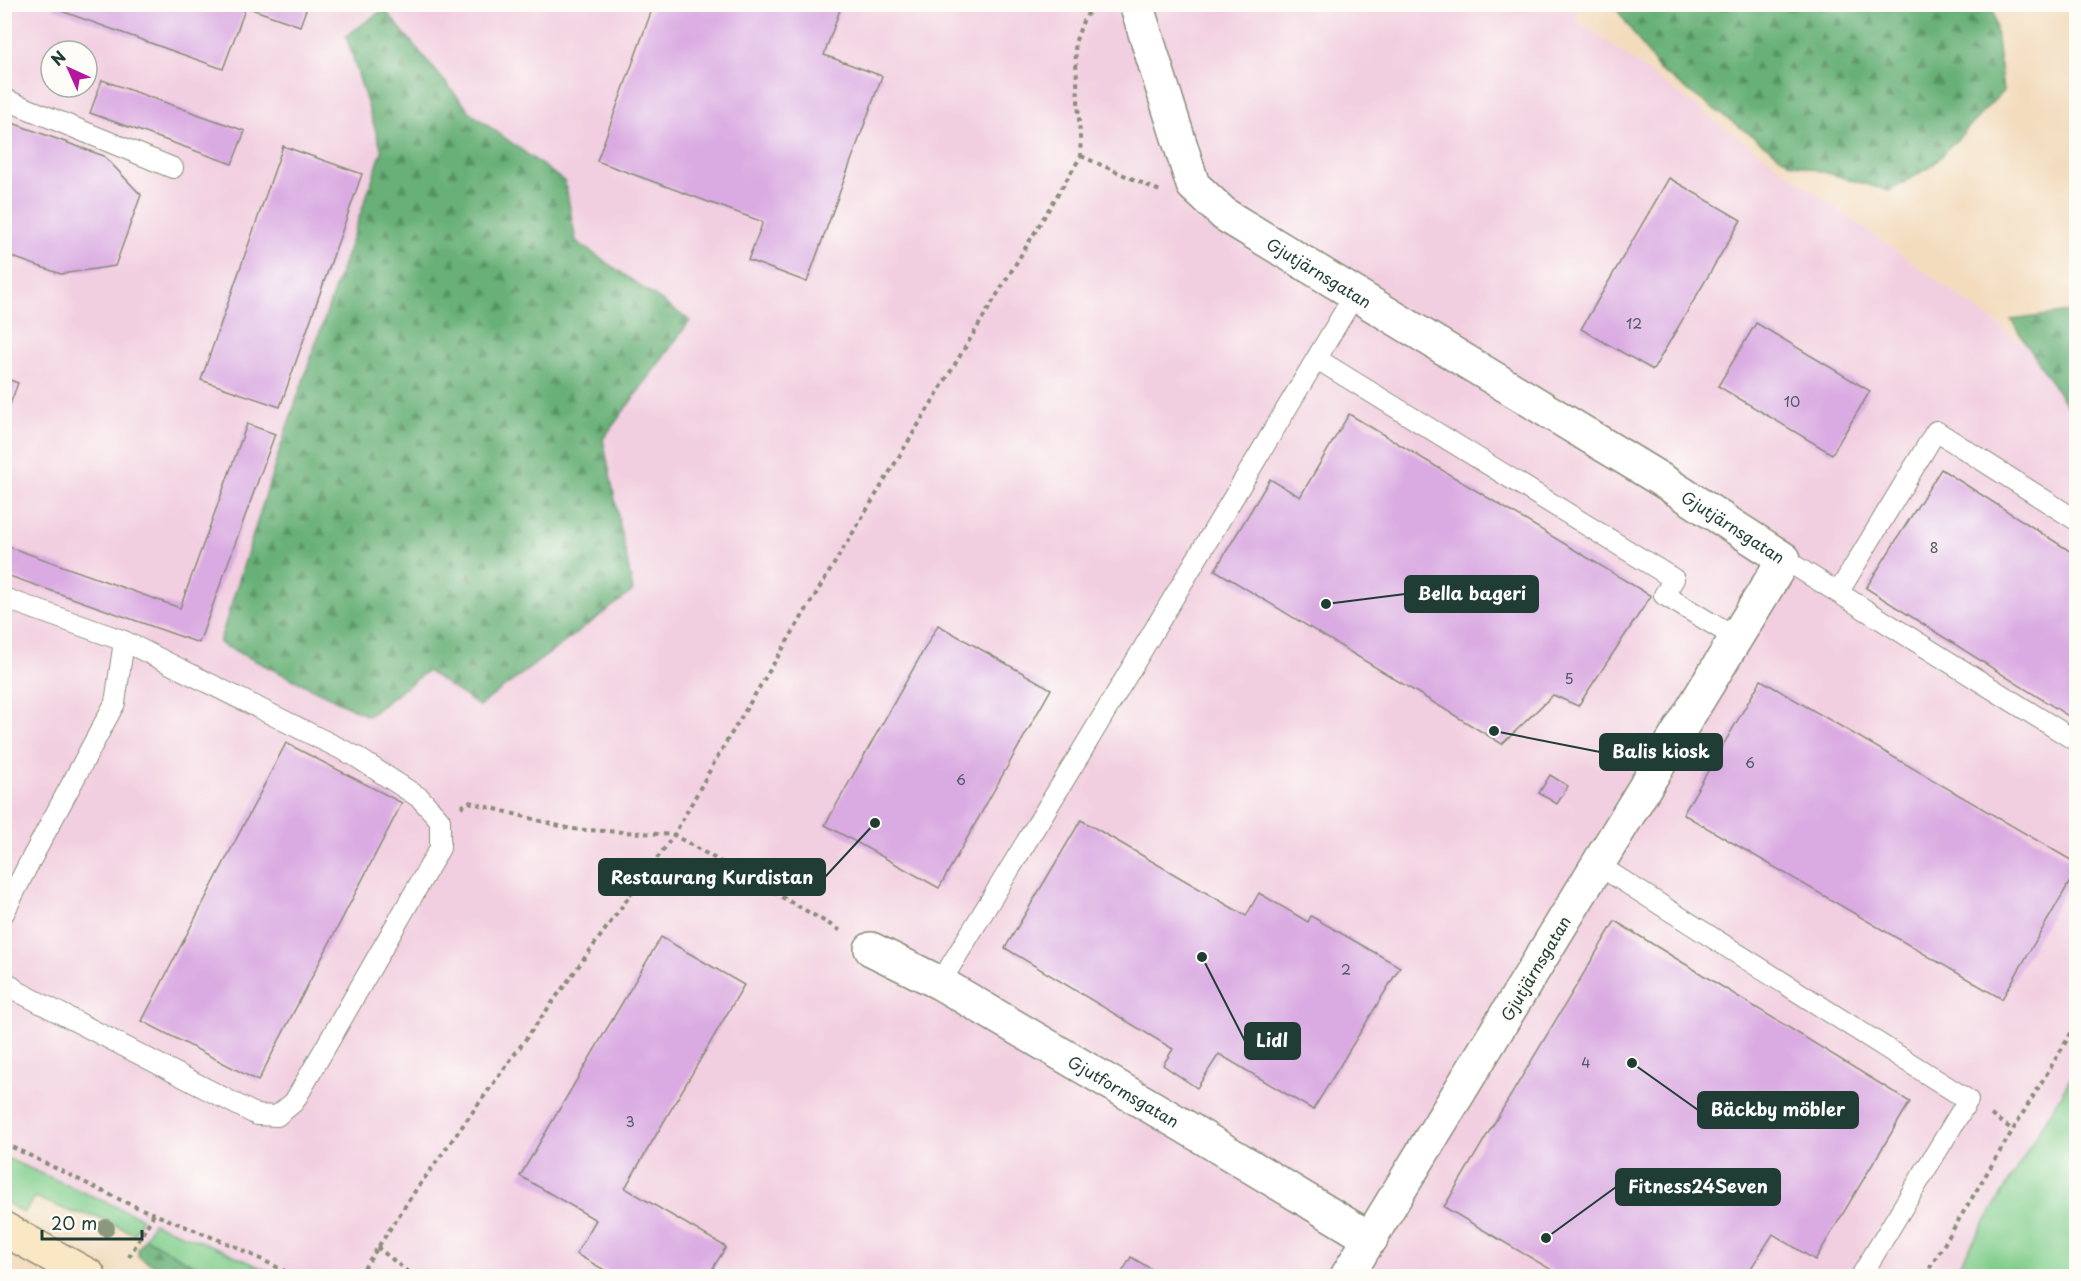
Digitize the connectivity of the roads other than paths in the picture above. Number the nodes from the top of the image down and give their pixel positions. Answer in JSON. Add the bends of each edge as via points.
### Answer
{"nodes":[{"id":1,"x":1136,"y":4,"type":"edge"},
{"id":2,"x":4,"y":99,"type":"edge"},
{"id":3,"x":173,"y":168,"type":"dead end"},
{"id":4,"x":1355,"y":294,"type":"junction"},
{"id":5,"x":1317,"y":360,"type":"junction"},
{"id":6,"x":2076,"y":520,"type":"edge"},
{"id":7,"x":1784,"y":559,"type":"junction"},
{"id":8,"x":1838,"y":593,"type":"junction"},
{"id":9,"x":4,"y":598,"type":"edge"},
{"id":10,"x":1736,"y":638,"type":"junction"},
{"id":11,"x":124,"y":641,"type":"junction"},
{"id":12,"x":2076,"y":741,"type":"edge"},
{"id":13,"x":1598,"y":865,"type":"junction"},
{"id":14,"x":4,"y":913,"type":"edge"},
{"id":15,"x":871,"y":949,"type":"road end"},
{"id":16,"x":4,"y":980,"type":"edge"},
{"id":17,"x":940,"y":984,"type":"junction"},
{"id":18,"x":4,"y":1229,"type":"edge"},
{"id":19,"x":1371,"y":1239,"type":"junction"},
{"id":20,"x":90,"y":1276,"type":"edge"},
{"id":21,"x":1347,"y":1276,"type":"edge"},
{"id":22,"x":1861,"y":1276,"type":"edge"}],
"edges":[{"from":1,"to":4,"type":"street","name":"Gjutjärnsgatan","via":[[1193,185],[1225,215]]},
{"from":2,"to":3,"type":"lane"},
{"from":4,"to":5,"type":"lane"},
{"from":4,"to":7,"type":"street","name":"Gjutjärnsgatan"},
{"from":5,"to":10,"type":"lane","via":[[1674,579],[1664,595]]},
{"from":5,"to":17,"type":"lane"},
{"from":6,"to":8,"type":"lane","via":[[1936,431]]},
{"from":7,"to":8,"type":"lane"},
{"from":7,"to":10,"type":"street","name":"Gjutjärnsgatan"},
{"from":8,"to":12,"type":"lane"},
{"from":9,"to":11,"type":"lane"},
{"from":10,"to":13,"type":"street","name":"Gjutjärnsgatan"},
{"from":11,"to":14,"type":"lane","via":[[115,703]]},
{"from":11,"to":16,"type":"lane","via":[[355,756],[420,798],[440,820],[440,848],[294,1102],[276,1116],[257,1115],[17,991]]},
{"from":13,"to":19,"type":"street","name":"Gjutjärnsgatan"},
{"from":13,"to":22,"type":"lane","via":[[1968,1100]]},
{"from":15,"to":17,"type":"street","name":"Gjutformsgatan"},
{"from":17,"to":19,"type":"street","name":"Gjutformsgatan"},
{"from":18,"to":20,"type":"street"},
{"from":19,"to":21,"type":"street","name":"Gjutjärnsgatan"}]}
